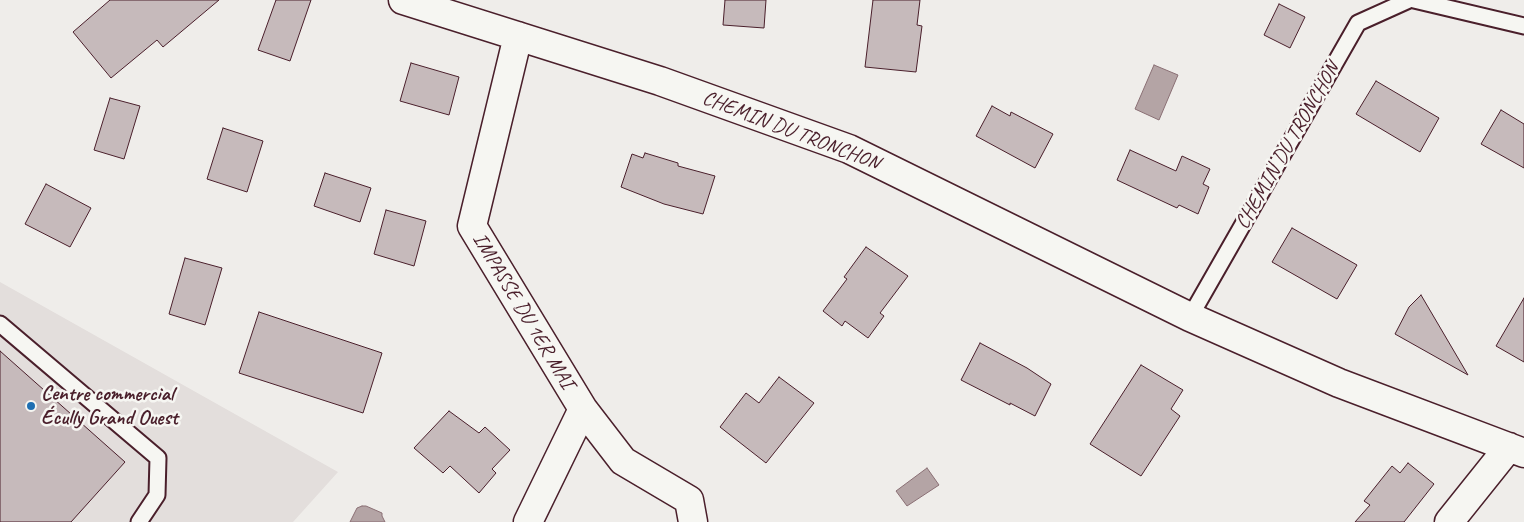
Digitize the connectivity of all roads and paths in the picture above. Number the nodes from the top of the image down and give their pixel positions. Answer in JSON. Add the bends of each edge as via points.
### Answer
{"nodes":[{"id":1,"x":403,"y":0,"type":"edge"},
{"id":2,"x":1409,"y":0,"type":"edge"},
{"id":3,"x":1414,"y":0,"type":"edge"},
{"id":4,"x":1524,"y":26,"type":"edge"},
{"id":5,"x":518,"y":36,"type":"junction"},
{"id":6,"x":1190,"y":317,"type":"junction"},
{"id":7,"x":0,"y":324,"type":"edge"},
{"id":8,"x":583,"y":409,"type":"junction"},
{"id":9,"x":1516,"y":450,"type":"edge"},
{"id":10,"x":139,"y":522,"type":"edge"},
{"id":11,"x":528,"y":522,"type":"edge"},
{"id":12,"x":693,"y":522,"type":"edge"},
{"id":13,"x":1448,"y":522,"type":"edge"}],
"edges":[{"from":1,"to":5,"type":"street","name":"CHEMIN DU TRONCHON"},
{"from":2,"to":6,"type":"lane","name":"CHEMIN DU TRONCHON","via":[[1358,23]]},
{"from":3,"to":4,"type":"lane"},
{"from":5,"to":6,"type":"street","name":"CHEMIN DU TRONCHON","via":[[660,81],[849,149]]},
{"from":5,"to":8,"type":"street","name":"IMPASSE DU 1ER MAI","via":[[472,226]]},
{"from":6,"to":9,"type":"street","name":"CHEMIN DU TRONCHON","via":[[1339,383]]},
{"from":7,"to":10,"type":"lane","via":[[158,458],[157,495]]},
{"from":8,"to":11,"type":"street","name":"IMPASSE DU 1ER MAI"},
{"from":8,"to":12,"type":"street","name":"IMPASSE DU 1ER MAI","via":[[622,461],[690,500]]},
{"from":9,"to":13,"type":"street"}]}
